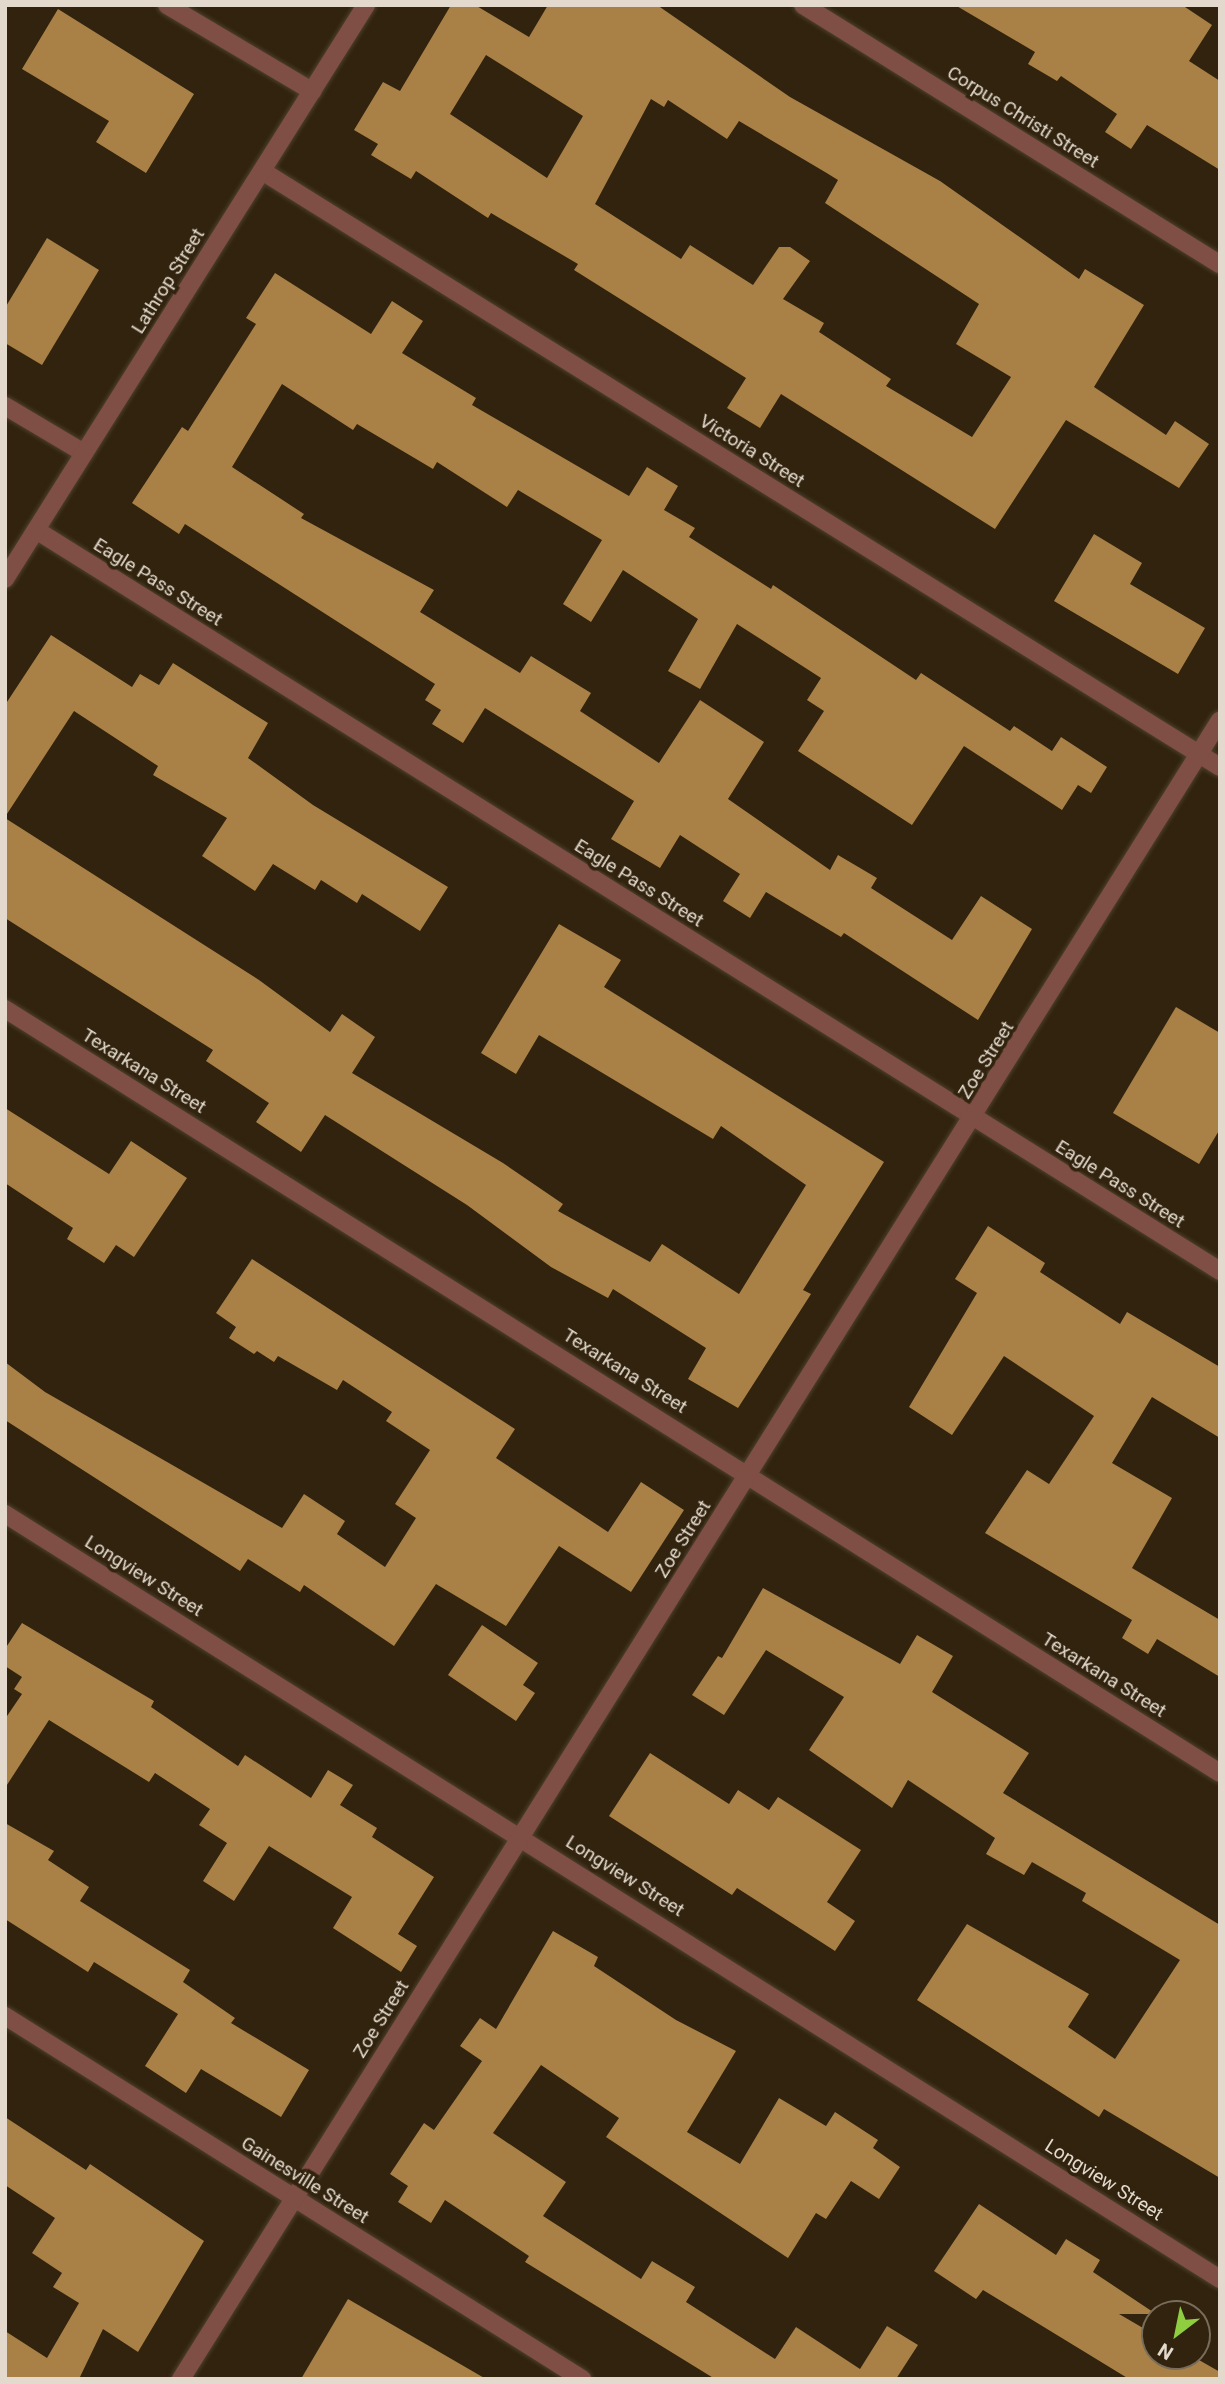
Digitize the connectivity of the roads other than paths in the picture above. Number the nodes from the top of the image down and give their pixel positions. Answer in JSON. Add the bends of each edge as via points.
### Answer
{"nodes":[{"id":1,"x":167,"y":5,"type":"edge"},
{"id":2,"x":366,"y":5,"type":"edge"},
{"id":3,"x":803,"y":5,"type":"edge"},
{"id":4,"x":312,"y":91,"type":"junction"},
{"id":5,"x":262,"y":170,"type":"junction"},
{"id":6,"x":1220,"y":265,"type":"edge"},
{"id":7,"x":5,"y":406,"type":"edge"},
{"id":8,"x":84,"y":453,"type":"junction"},
{"id":9,"x":36,"y":530,"type":"junction"},
{"id":10,"x":5,"y":579,"type":"edge"},
{"id":11,"x":1220,"y":720,"type":"edge"},
{"id":12,"x":1199,"y":754,"type":"junction"},
{"id":13,"x":1220,"y":767,"type":"edge"},
{"id":14,"x":5,"y":1009,"type":"edge"},
{"id":15,"x":975,"y":1118,"type":"junction"},
{"id":16,"x":1220,"y":1271,"type":"edge"},
{"id":17,"x":750,"y":1474,"type":"junction"},
{"id":18,"x":5,"y":1514,"type":"edge"},
{"id":19,"x":1220,"y":1773,"type":"edge"},
{"id":20,"x":520,"y":1835,"type":"junction"},
{"id":21,"x":5,"y":2016,"type":"edge"},
{"id":22,"x":295,"y":2198,"type":"junction"},
{"id":23,"x":1220,"y":2279,"type":"edge"},
{"id":24,"x":181,"y":2379,"type":"edge"},
{"id":25,"x":582,"y":2379,"type":"edge"}],
"edges":[{"from":1,"to":4,"type":"street"},
{"from":2,"to":4,"type":"street","name":"Lathrop Street"},
{"from":3,"to":6,"type":"street","name":"Corpus Christi Street"},
{"from":4,"to":5,"type":"street","name":"Lathrop Street"},
{"from":5,"to":8,"type":"street","name":"Lathrop Street"},
{"from":5,"to":12,"type":"street","name":"Victoria Street"},
{"from":7,"to":8,"type":"street"},
{"from":8,"to":9,"type":"street","name":"Lathrop Street"},
{"from":9,"to":10,"type":"street","name":"Lathrop Street"},
{"from":9,"to":15,"type":"street","name":"Eagle Pass Street"},
{"from":11,"to":12,"type":"street","name":"Zoe Street"},
{"from":12,"to":13,"type":"street","name":"Victoria Street"},
{"from":12,"to":15,"type":"street","name":"Zoe Street"},
{"from":14,"to":17,"type":"street","name":"Texarkana Street"},
{"from":15,"to":16,"type":"street","name":"Eagle Pass Street"},
{"from":15,"to":17,"type":"street","name":"Zoe Street"},
{"from":17,"to":19,"type":"street","name":"Texarkana Street"},
{"from":17,"to":20,"type":"street","name":"Zoe Street"},
{"from":18,"to":20,"type":"street","name":"Longview Street"},
{"from":20,"to":22,"type":"street","name":"Zoe Street"},
{"from":20,"to":23,"type":"street","name":"Longview Street"},
{"from":21,"to":22,"type":"street","name":"Gainesville Street"},
{"from":22,"to":24,"type":"street","name":"Zoe Street"},
{"from":22,"to":25,"type":"street","name":"Gainesville Street"}]}
